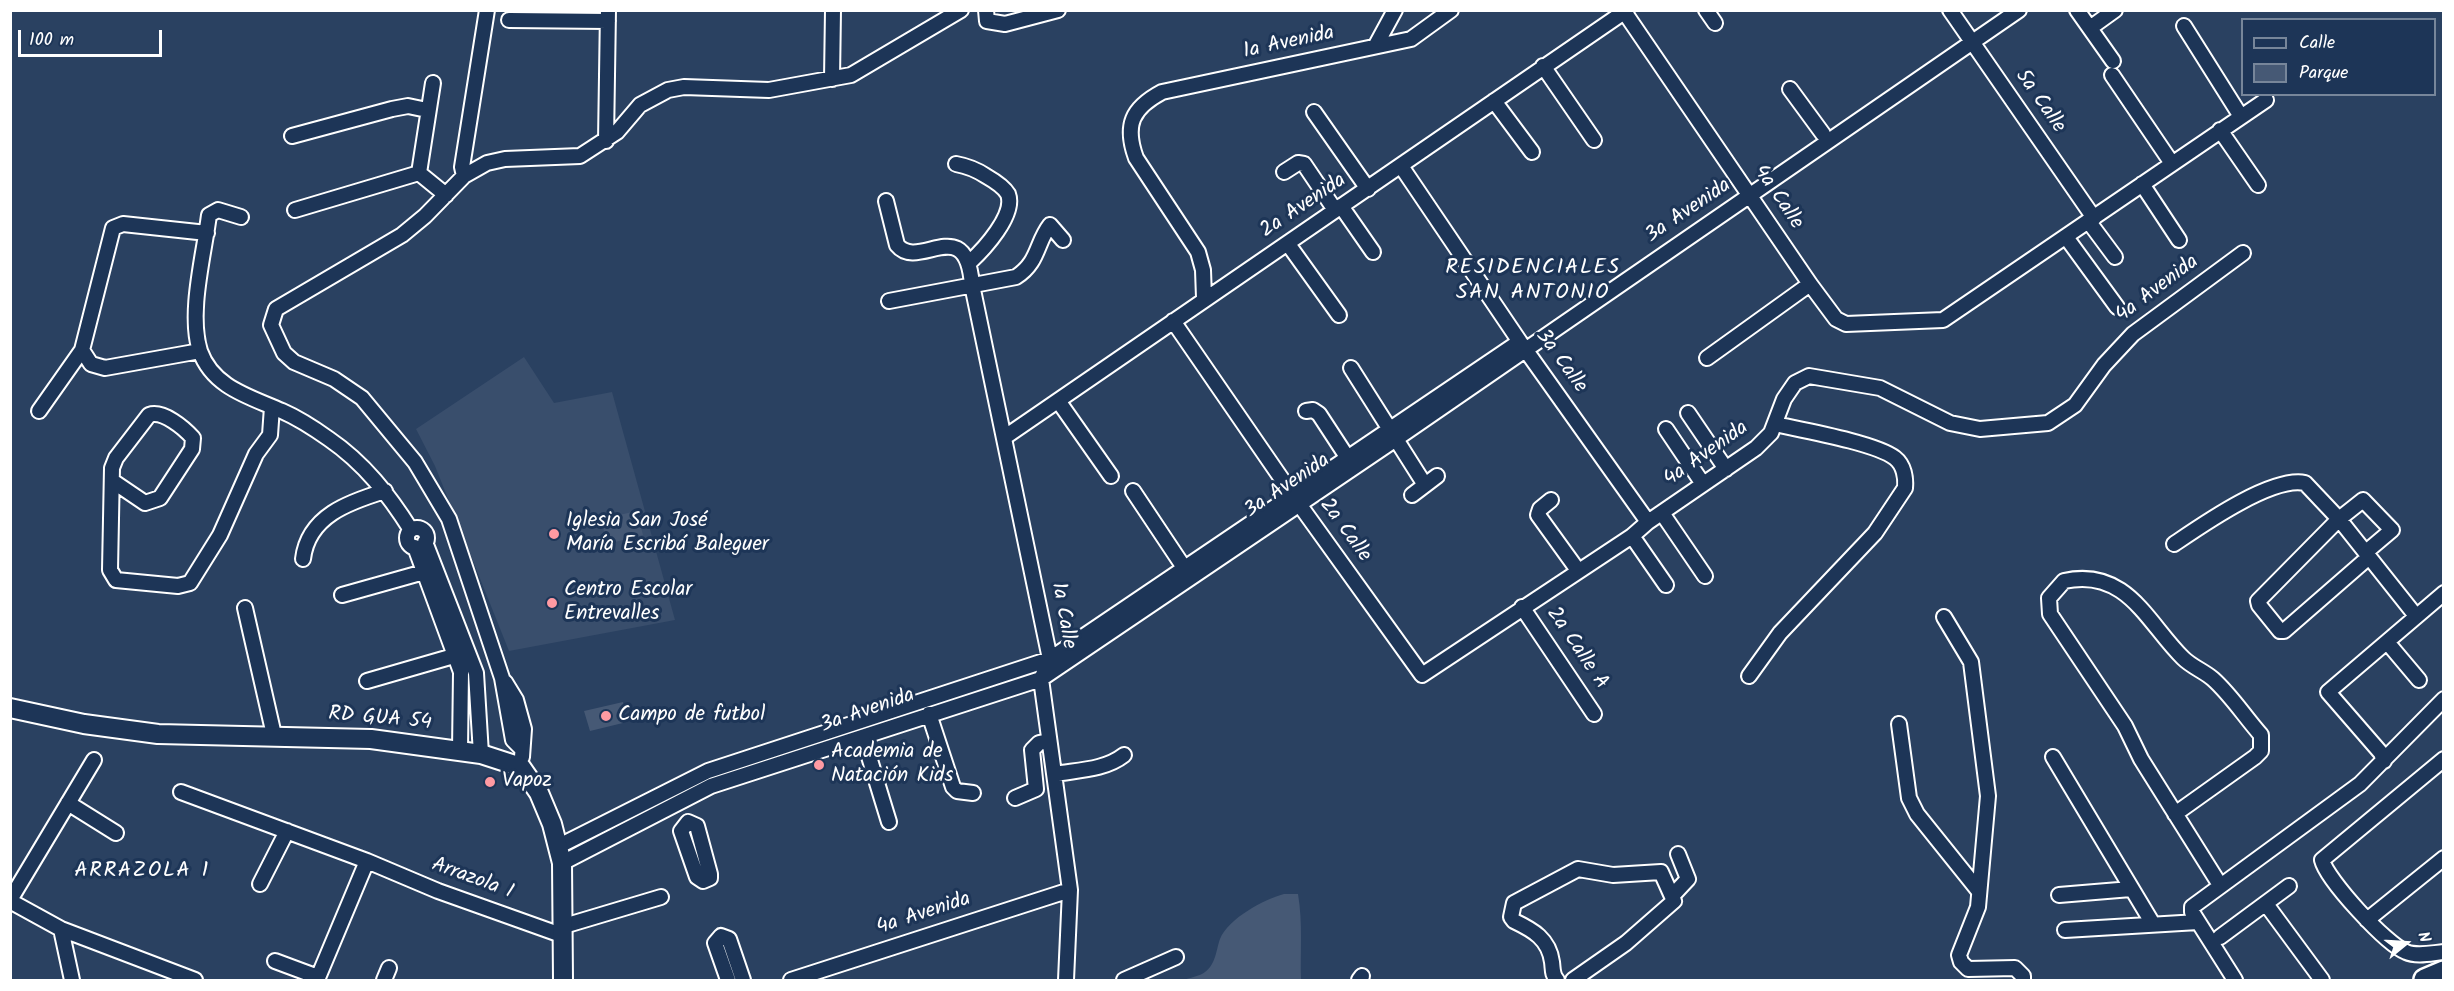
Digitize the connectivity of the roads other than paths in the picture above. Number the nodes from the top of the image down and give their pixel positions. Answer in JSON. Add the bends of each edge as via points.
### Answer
{"nodes":[{"id":1,"x":487,"y":10,"type":"edge"},
{"id":2,"x":833,"y":10,"type":"edge"},
{"id":3,"x":961,"y":10,"type":"edge"},
{"id":4,"x":986,"y":10,"type":"edge"},
{"id":5,"x":1058,"y":10,"type":"edge"},
{"id":6,"x":1395,"y":10,"type":"edge"},
{"id":7,"x":1451,"y":10,"type":"edge"},
{"id":8,"x":1706,"y":10,"type":"edge"},
{"id":9,"x":1950,"y":10,"type":"edge"},
{"id":10,"x":2019,"y":10,"type":"edge"},
{"id":11,"x":2077,"y":10,"type":"edge"},
{"id":12,"x":2115,"y":10,"type":"edge"},
{"id":13,"x":1625,"y":11,"type":"edge"},
{"id":14,"x":608,"y":16,"type":"edge"},
{"id":15,"x":508,"y":20,"type":"dead end"},
{"id":16,"x":1715,"y":23,"type":"dead end"},
{"id":17,"x":2184,"y":26,"type":"dead end"},
{"id":18,"x":2090,"y":28,"type":"junction"},
{"id":19,"x":1974,"y":39,"type":"junction"},
{"id":20,"x":1376,"y":45,"type":"junction"},
{"id":21,"x":1543,"y":66,"type":"junction"},
{"id":22,"x":832,"y":79,"type":"junction"},
{"id":23,"x":433,"y":83,"type":"dead end"},
{"id":24,"x":1790,"y":89,"type":"dead end"},
{"id":25,"x":2266,"y":100,"type":"dead end"},
{"id":26,"x":1494,"y":101,"type":"junction"},
{"id":27,"x":427,"y":110,"type":"junction"},
{"id":28,"x":1314,"y":112,"type":"dead end"},
{"id":29,"x":2241,"y":115,"type":"junction"},
{"id":30,"x":2220,"y":130,"type":"junction"},
{"id":31,"x":1823,"y":134,"type":"junction"},
{"id":32,"x":292,"y":136,"type":"dead end"},
{"id":33,"x":1594,"y":140,"type":"dead end"},
{"id":34,"x":606,"y":141,"type":"junction"},
{"id":35,"x":1532,"y":152,"type":"dead end"},
{"id":36,"x":2171,"y":162,"type":"junction"},
{"id":37,"x":956,"y":164,"type":"dead end"},
{"id":38,"x":1401,"y":166,"type":"junction"},
{"id":39,"x":419,"y":172,"type":"junction"},
{"id":40,"x":1284,"y":172,"type":"dead end"},
{"id":41,"x":464,"y":176,"type":"junction"},
{"id":42,"x":2142,"y":184,"type":"junction"},
{"id":43,"x":2258,"y":185,"type":"dead end"},
{"id":44,"x":1368,"y":189,"type":"junction"},
{"id":45,"x":1748,"y":192,"type":"junction"},
{"id":46,"x":446,"y":195,"type":"junction"},
{"id":47,"x":886,"y":201,"type":"dead end"},
{"id":48,"x":1338,"y":208,"type":"junction"},
{"id":49,"x":294,"y":210,"type":"dead end"},
{"id":50,"x":241,"y":217,"type":"dead end"},
{"id":51,"x":2091,"y":220,"type":"junction"},
{"id":52,"x":207,"y":233,"type":"junction"},
{"id":53,"x":2067,"y":237,"type":"junction"},
{"id":54,"x":1063,"y":240,"type":"dead end"},
{"id":55,"x":2179,"y":240,"type":"dead end"},
{"id":56,"x":1288,"y":244,"type":"junction"},
{"id":57,"x":1373,"y":252,"type":"dead end"},
{"id":58,"x":2243,"y":253,"type":"dead end"},
{"id":59,"x":2115,"y":257,"type":"dead end"},
{"id":60,"x":970,"y":262,"type":"junction"},
{"id":61,"x":1810,"y":284,"type":"junction"},
{"id":62,"x":972,"y":285,"type":"junction"},
{"id":63,"x":1204,"y":298,"type":"junction"},
{"id":64,"x":889,"y":301,"type":"dead end"},
{"id":65,"x":2116,"y":308,"type":"dead end"},
{"id":66,"x":1338,"y":315,"type":"dead end"},
{"id":67,"x":1173,"y":321,"type":"junction"},
{"id":68,"x":1523,"y":345,"type":"junction"},
{"id":69,"x":82,"y":350,"type":"junction"},
{"id":70,"x":200,"y":351,"type":"junction"},
{"id":71,"x":1707,"y":358,"type":"dead end"},
{"id":72,"x":1351,"y":368,"type":"dead end"},
{"id":73,"x":1059,"y":402,"type":"junction"},
{"id":74,"x":272,"y":407,"type":"junction"},
{"id":75,"x":39,"y":411,"type":"dead end"},
{"id":76,"x":1306,"y":411,"type":"dead end"},
{"id":77,"x":1688,"y":413,"type":"dead end"},
{"id":78,"x":1775,"y":424,"type":"junction"},
{"id":79,"x":1666,"y":429,"type":"dead end"},
{"id":80,"x":1393,"y":433,"type":"junction"},
{"id":81,"x":1005,"y":437,"type":"junction"},
{"id":82,"x":1351,"y":463,"type":"junction"},
{"id":83,"x":1726,"y":469,"type":"junction"},
{"id":84,"x":1111,"y":476,"type":"dead end"},
{"id":85,"x":1437,"y":476,"type":"dead end"},
{"id":86,"x":114,"y":482,"type":"junction"},
{"id":87,"x":1703,"y":484,"type":"junction"},
{"id":88,"x":1425,"y":485,"type":"junction"},
{"id":89,"x":385,"y":490,"type":"junction"},
{"id":90,"x":1133,"y":491,"type":"dead end"},
{"id":91,"x":1412,"y":495,"type":"dead end"},
{"id":92,"x":1296,"y":500,"type":"junction"},
{"id":93,"x":1551,"y":500,"type":"dead end"},
{"id":94,"x":1662,"y":513,"type":"junction"},
{"id":95,"x":2339,"y":519,"type":"junction"},
{"id":96,"x":1648,"y":522,"type":"junction"},
{"id":97,"x":1632,"y":536,"type":"junction"},
{"id":98,"x":2174,"y":544,"type":"dead end"},
{"id":99,"x":2367,"y":555,"type":"junction"},
{"id":100,"x":303,"y":559,"type":"dead end"},
{"id":101,"x":1185,"y":569,"type":"junction"},
{"id":102,"x":1577,"y":569,"type":"junction"},
{"id":103,"x":430,"y":570,"type":"junction"},
{"id":104,"x":1705,"y":576,"type":"dead end"},
{"id":105,"x":1666,"y":585,"type":"dead end"},
{"id":106,"x":2444,"y":593,"type":"edge"},
{"id":107,"x":342,"y":595,"type":"dead end"},
{"id":108,"x":1522,"y":607,"type":"junction"},
{"id":109,"x":245,"y":608,"type":"dead end"},
{"id":110,"x":2416,"y":616,"type":"junction"},
{"id":111,"x":1944,"y":617,"type":"dead end"},
{"id":112,"x":2387,"y":642,"type":"junction"},
{"id":113,"x":1078,"y":647,"type":"junction"},
{"id":114,"x":463,"y":653,"type":"junction"},
{"id":115,"x":1050,"y":659,"type":"junction"},
{"id":116,"x":1422,"y":675,"type":"joint"},
{"id":117,"x":1749,"y":676,"type":"dead end"},
{"id":118,"x":1041,"y":679,"type":"junction"},
{"id":119,"x":2419,"y":680,"type":"dead end"},
{"id":120,"x":367,"y":681,"type":"dead end"},
{"id":121,"x":2444,"y":699,"type":"edge"},
{"id":122,"x":10,"y":708,"type":"edge"},
{"id":123,"x":929,"y":714,"type":"junction"},
{"id":124,"x":1594,"y":714,"type":"dead end"},
{"id":125,"x":1899,"y":724,"type":"dead end"},
{"id":126,"x":273,"y":735,"type":"junction"},
{"id":127,"x":863,"y":737,"type":"junction"},
{"id":128,"x":1049,"y":741,"type":"junction"},
{"id":129,"x":460,"y":750,"type":"junction"},
{"id":130,"x":481,"y":754,"type":"junction"},
{"id":131,"x":1124,"y":755,"type":"dead end"},
{"id":132,"x":2053,"y":757,"type":"dead end"},
{"id":133,"x":521,"y":758,"type":"junction"},
{"id":134,"x":2444,"y":759,"type":"edge"},
{"id":135,"x":94,"y":760,"type":"dead end"},
{"id":136,"x":2384,"y":761,"type":"junction"},
{"id":137,"x":1055,"y":774,"type":"junction"},
{"id":138,"x":181,"y":792,"type":"dead end"},
{"id":139,"x":973,"y":793,"type":"dead end"},
{"id":140,"x":1015,"y":798,"type":"dead end"},
{"id":141,"x":679,"y":801,"type":"junction"},
{"id":142,"x":68,"y":803,"type":"junction"},
{"id":143,"x":2175,"y":814,"type":"junction"},
{"id":144,"x":688,"y":822,"type":"dead end"},
{"id":145,"x":889,"y":822,"type":"dead end"},
{"id":146,"x":287,"y":831,"type":"junction"},
{"id":147,"x":116,"y":833,"type":"dead end"},
{"id":148,"x":1678,"y":854,"type":"dead end"},
{"id":149,"x":559,"y":855,"type":"junction"},
{"id":150,"x":2444,"y":858,"type":"edge"},
{"id":151,"x":367,"y":861,"type":"junction"},
{"id":152,"x":260,"y":884,"type":"dead end"},
{"id":153,"x":2220,"y":885,"type":"junction"},
{"id":154,"x":2289,"y":886,"type":"dead end"},
{"id":155,"x":2131,"y":889,"type":"junction"},
{"id":156,"x":1070,"y":890,"type":"junction"},
{"id":157,"x":1978,"y":890,"type":"junction"},
{"id":158,"x":1673,"y":895,"type":"junction"},
{"id":159,"x":2059,"y":895,"type":"dead end"},
{"id":160,"x":661,"y":897,"type":"dead end"},
{"id":161,"x":10,"y":901,"type":"edge"},
{"id":162,"x":2266,"y":904,"type":"junction"},
{"id":163,"x":2367,"y":920,"type":"junction"},
{"id":164,"x":2198,"y":922,"type":"junction"},
{"id":165,"x":2153,"y":924,"type":"junction"},
{"id":166,"x":61,"y":929,"type":"junction"},
{"id":167,"x":2065,"y":930,"type":"dead end"},
{"id":168,"x":564,"y":931,"type":"junction"},
{"id":169,"x":2220,"y":937,"type":"dead end"},
{"id":170,"x":2444,"y":952,"type":"edge"},
{"id":171,"x":1176,"y":957,"type":"dead end"},
{"id":172,"x":275,"y":961,"type":"dead end"},
{"id":173,"x":2444,"y":972,"type":"edge"},
{"id":174,"x":318,"y":979,"type":"edge"},
{"id":175,"x":72,"y":981,"type":"edge"},
{"id":176,"x":195,"y":981,"type":"edge"},
{"id":177,"x":563,"y":981,"type":"edge"},
{"id":178,"x":728,"y":981,"type":"edge"},
{"id":179,"x":743,"y":981,"type":"edge"},
{"id":180,"x":791,"y":981,"type":"edge"},
{"id":181,"x":1066,"y":981,"type":"edge"},
{"id":182,"x":1124,"y":981,"type":"edge"},
{"id":183,"x":1557,"y":981,"type":"edge"},
{"id":184,"x":1573,"y":981,"type":"edge"},
{"id":185,"x":2022,"y":981,"type":"edge"},
{"id":186,"x":2235,"y":981,"type":"edge"},
{"id":187,"x":2322,"y":981,"type":"edge"},
{"id":188,"x":2425,"y":981,"type":"edge"}],
"edges":[{"from":1,"to":41,"type":"street","via":[[462,167]]},
{"from":2,"to":22,"type":"street"},
{"from":3,"to":22,"type":"street","via":[[861,70]]},
{"from":4,"to":5,"type":"street","via":[[987,21],[1005,24]]},
{"from":6,"to":20,"type":"street"},
{"from":7,"to":20,"type":"street","name":"1a Avenida","via":[[1411,39]]},
{"from":8,"to":16,"type":"street"},
{"from":9,"to":19,"type":"street","name":"5a Calle"},
{"from":10,"to":19,"type":"street","name":"3a Avenida"},
{"from":11,"to":18,"type":"street"},
{"from":12,"to":18,"type":"street"},
{"from":13,"to":21,"type":"street","name":"2a Avenida"},
{"from":13,"to":45,"type":"street","name":"4a Calle"},
{"from":14,"to":15,"type":"street"},
{"from":14,"to":34,"type":"street"},
{"from":17,"to":29,"type":"street"},
{"from":18,"to":36,"type":"street"},
{"from":19,"to":31,"type":"street","name":"3a Avenida"},
{"from":19,"to":45,"type":"street","name":"3a Avenida"},
{"from":19,"to":51,"type":"street","name":"5a Calle"},
{"from":20,"to":63,"type":"street","name":"1a Avenida","via":[[1162,92],[1135,113],[1130,141],[1136,158],[1198,252]]},
{"from":21,"to":26,"type":"street","name":"2a Avenida"},
{"from":21,"to":33,"type":"street"},
{"from":22,"to":34,"type":"street","via":[[769,90],[668,90],[640,105]]},
{"from":23,"to":27,"type":"street"},
{"from":24,"to":31,"type":"street"},
{"from":25,"to":29,"type":"street"},
{"from":26,"to":35,"type":"street"},
{"from":26,"to":38,"type":"street","name":"2a Avenida"},
{"from":27,"to":32,"type":"street","via":[[408,106],[392,109]]},
{"from":27,"to":39,"type":"street"},
{"from":28,"to":44,"type":"street"},
{"from":29,"to":30,"type":"street"},
{"from":30,"to":36,"type":"street"},
{"from":30,"to":43,"type":"street"},
{"from":31,"to":45,"type":"street","name":"3a Avenida"},
{"from":34,"to":41,"type":"street","via":[[580,156],[505,159]]},
{"from":36,"to":42,"type":"street"},
{"from":37,"to":60,"type":"street","via":[[991,179],[1009,201],[991,240]]},
{"from":38,"to":44,"type":"street","name":"2a Avenida"},
{"from":38,"to":68,"type":"street","name":"3a Calle"},
{"from":39,"to":46,"type":"street"},
{"from":39,"to":49,"type":"street"},
{"from":40,"to":48,"type":"street","via":[[1298,163],[1304,164]]},
{"from":41,"to":46,"type":"street"},
{"from":42,"to":51,"type":"street"},
{"from":42,"to":55,"type":"street"},
{"from":44,"to":48,"type":"street","name":"2a Avenida"},
{"from":45,"to":61,"type":"street","name":"4a Calle"},
{"from":45,"to":68,"type":"street","name":"3a Avenida"},
{"from":46,"to":133,"type":"street","via":[[402,235],[276,309],[271,325],[284,353],[294,362],[334,379],[362,399],[415,462],[449,519],[502,678],[516,700],[525,738]]},
{"from":47,"to":60,"type":"street","via":[[901,249],[911,252],[951,247]]},
{"from":48,"to":56,"type":"street","name":"2a Avenida"},
{"from":48,"to":57,"type":"street"},
{"from":50,"to":52,"type":"street","via":[[213,212],[209,215]]},
{"from":51,"to":53,"type":"street"},
{"from":51,"to":59,"type":"street","name":"5a Calle"},
{"from":52,"to":69,"type":"street","via":[[123,224],[113,228]]},
{"from":52,"to":70,"type":"street","via":[[198,296]]},
{"from":53,"to":61,"type":"street","name":"4a Calle","via":[[1943,320],[1843,324]]},
{"from":53,"to":65,"type":"street"},
{"from":54,"to":62,"type":"street","via":[[1050,225],[1038,255],[1024,272]]},
{"from":56,"to":63,"type":"street","name":"2a Avenida"},
{"from":56,"to":66,"type":"street"},
{"from":58,"to":78,"type":"street","name":"4a Avenida","via":[[2133,334],[2104,365],[2076,405],[2048,423],[1980,429],[1950,423],[1880,388],[1809,376],[1795,383]]},
{"from":60,"to":62,"type":"street","name":"1a Calle"},
{"from":61,"to":71,"type":"street"},
{"from":62,"to":64,"type":"street"},
{"from":62,"to":81,"type":"street","name":"1a Calle"},
{"from":63,"to":67,"type":"street","name":"2a Avenida"},
{"from":67,"to":73,"type":"street","name":"2a Avenida"},
{"from":67,"to":92,"type":"street","name":"2a Calle"},
{"from":68,"to":80,"type":"street","name":"3a Avenida"},
{"from":68,"to":96,"type":"street","name":"3a Calle"},
{"from":69,"to":70,"type":"street","via":[[91,364],[105,368]]},
{"from":69,"to":75,"type":"street"},
{"from":70,"to":74,"type":"street","via":[[231,390]]},
{"from":72,"to":80,"type":"street"},
{"from":73,"to":81,"type":"street","name":"2a Avenida"},
{"from":73,"to":84,"type":"street"},
{"from":74,"to":86,"type":"street","via":[[270,435],[256,454],[220,535],[190,583],[113,577],[110,570]]},
{"from":74,"to":89,"type":"street","via":[[329,438]]},
{"from":76,"to":82,"type":"street","via":[[1319,414]]},
{"from":77,"to":83,"type":"street"},
{"from":78,"to":83,"type":"street","name":"4a Avenida","via":[[1764,441]]},
{"from":78,"to":117,"type":"street","via":[[1889,454],[1898,461],[1906,482],[1875,533],[1780,633]]},
{"from":79,"to":87,"type":"street"},
{"from":80,"to":82,"type":"street","name":"3a Avenida"},
{"from":80,"to":88,"type":"street"},
{"from":81,"to":115,"type":"street","name":"1a Calle"},
{"from":82,"to":92,"type":"street","name":"3a Avenida"},
{"from":83,"to":87,"type":"street","name":"4a Avenida"},
{"from":85,"to":88,"type":"street"},
{"from":86,"to":86,"type":"street","via":[[112,468],[116,458],[148,415],[158,413],[193,438],[192,449],[155,501],[145,503]]},
{"from":87,"to":94,"type":"street","name":"4a Avenida"},
{"from":88,"to":91,"type":"street"},
{"from":89,"to":100,"type":"street","via":[[327,516],[304,546]]},
{"from":89,"to":103,"type":"street","via":[[411,530],[407,541],[420,545]]},
{"from":90,"to":101,"type":"street"},
{"from":92,"to":101,"type":"street","name":"3a Avenida"},
{"from":92,"to":113,"type":"street","name":"3a Avenida"},
{"from":92,"to":116,"type":"street","name":"2a Calle"},
{"from":93,"to":102,"type":"street","via":[[1538,515]]},
{"from":94,"to":96,"type":"street","name":"4a Avenida"},
{"from":94,"to":104,"type":"street"},
{"from":95,"to":98,"type":"street","via":[[2305,483],[2291,481],[2222,512]]},
{"from":95,"to":99,"type":"street"},
{"from":95,"to":99,"type":"street","via":[[2363,500],[2392,529]]},
{"from":95,"to":99,"type":"street","via":[[2258,601],[2259,605],[2284,631]]},
{"from":96,"to":97,"type":"street","name":"4a Avenida"},
{"from":97,"to":102,"type":"street","name":"4a Avenida"},
{"from":97,"to":105,"type":"street"},
{"from":99,"to":110,"type":"street"},
{"from":101,"to":113,"type":"street","name":"3a Avenida"},
{"from":102,"to":108,"type":"street","name":"4a Avenida"},
{"from":103,"to":107,"type":"street"},
{"from":103,"to":114,"type":"street"},
{"from":106,"to":110,"type":"street"},
{"from":108,"to":116,"type":"street","name":"4a Avenida"},
{"from":108,"to":124,"type":"street","name":"2a Calle A"},
{"from":109,"to":126,"type":"street"},
{"from":110,"to":112,"type":"street"},
{"from":111,"to":157,"type":"street","via":[[1971,662],[1987,785]]},
{"from":112,"to":119,"type":"street"},
{"from":112,"to":136,"type":"street","via":[[2328,694]]},
{"from":113,"to":115,"type":"street","name":"3a Avenida"},
{"from":113,"to":118,"type":"street","name":"3a Avenida"},
{"from":114,"to":120,"type":"street"},
{"from":114,"to":129,"type":"street"},
{"from":114,"to":130,"type":"street","via":[[478,681]]},
{"from":115,"to":118,"type":"street","name":"1a Calle"},
{"from":115,"to":149,"type":"street","name":"3a Avenida","via":[[708,771]]},
{"from":118,"to":123,"type":"street","name":"3a Avenida"},
{"from":118,"to":128,"type":"street","name":"1a Calle"},
{"from":121,"to":136,"type":"street"},
{"from":122,"to":126,"type":"main road","name":"RD GUA 54","via":[[158,734]]},
{"from":123,"to":127,"type":"street","name":"3a Avenida"},
{"from":123,"to":139,"type":"street","via":[[952,787]]},
{"from":125,"to":157,"type":"street","via":[[1909,798],[1917,814]]},
{"from":126,"to":129,"type":"main road","name":"RD GUA 54"},
{"from":127,"to":141,"type":"street","name":"3a Avenida","via":[[711,786]]},
{"from":127,"to":145,"type":"street"},
{"from":128,"to":137,"type":"street","name":"1a Calle"},
{"from":128,"to":140,"type":"street","via":[[1035,745],[1032,750],[1036,789]]},
{"from":129,"to":130,"type":"main road","name":"RD GUA 54"},
{"from":130,"to":133,"type":"main road","name":"RD GUA 54"},
{"from":131,"to":137,"type":"street","via":[[1098,768]]},
{"from":132,"to":155,"type":"street"},
{"from":133,"to":149,"type":"main road","via":[[552,824]]},
{"from":134,"to":163,"type":"street","via":[[2322,860]]},
{"from":135,"to":142,"type":"street"},
{"from":136,"to":153,"type":"street","via":[[2360,784]]},
{"from":137,"to":156,"type":"street","name":"1a Calle"},
{"from":138,"to":146,"type":"street","name":"Arrazola I"},
{"from":141,"to":144,"type":"street"},
{"from":141,"to":149,"type":"street","name":"3a Avenida"},
{"from":142,"to":147,"type":"street"},
{"from":142,"to":161,"type":"street"},
{"from":143,"to":143,"type":"street","via":[[2255,757],[2260,751],[2261,735],[2215,681],[2182,658],[2135,600],[2104,584],[2064,581],[2049,598],[2050,614],[2125,726]]},
{"from":143,"to":153,"type":"street"},
{"from":146,"to":151,"type":"street","name":"Arrazola I"},
{"from":146,"to":152,"type":"street"},
{"from":148,"to":158,"type":"street","via":[[1688,879]]},
{"from":149,"to":168,"type":"main road"},
{"from":150,"to":163,"type":"street"},
{"from":151,"to":168,"type":"street","name":"Arrazola I","via":[[438,891]]},
{"from":151,"to":174,"type":"street"},
{"from":153,"to":164,"type":"street","via":[[2192,906]]},
{"from":154,"to":162,"type":"street"},
{"from":155,"to":159,"type":"street"},
{"from":155,"to":165,"type":"street"},
{"from":156,"to":180,"type":"street","name":"4a Avenida"},
{"from":156,"to":181,"type":"street","name":"1a Calle"},
{"from":157,"to":185,"type":"street","via":[[1978,907],[1959,955],[1961,962],[1968,969],[2015,968],[2023,976]]},
{"from":158,"to":183,"type":"street","via":[[1661,872],[1613,875],[1584,868],[1517,900],[1513,905],[1514,921],[1538,933],[1551,952]]},
{"from":158,"to":184,"type":"street","via":[[1674,901],[1626,943]]},
{"from":160,"to":168,"type":"street"},
{"from":161,"to":166,"type":"street"},
{"from":162,"to":169,"type":"street"},
{"from":162,"to":187,"type":"street"},
{"from":163,"to":170,"type":"street","via":[[2383,938],[2408,953]]},
{"from":164,"to":165,"type":"street"},
{"from":164,"to":186,"type":"street"},
{"from":165,"to":167,"type":"street"},
{"from":166,"to":175,"type":"street"},
{"from":166,"to":176,"type":"street"},
{"from":168,"to":177,"type":"main road"},
{"from":171,"to":182,"type":"street"},
{"from":172,"to":174,"type":"street"},
{"from":173,"to":188,"type":"highway"},
{"from":178,"to":179,"type":"street","via":[[716,944],[720,936],[729,939]]}]}
